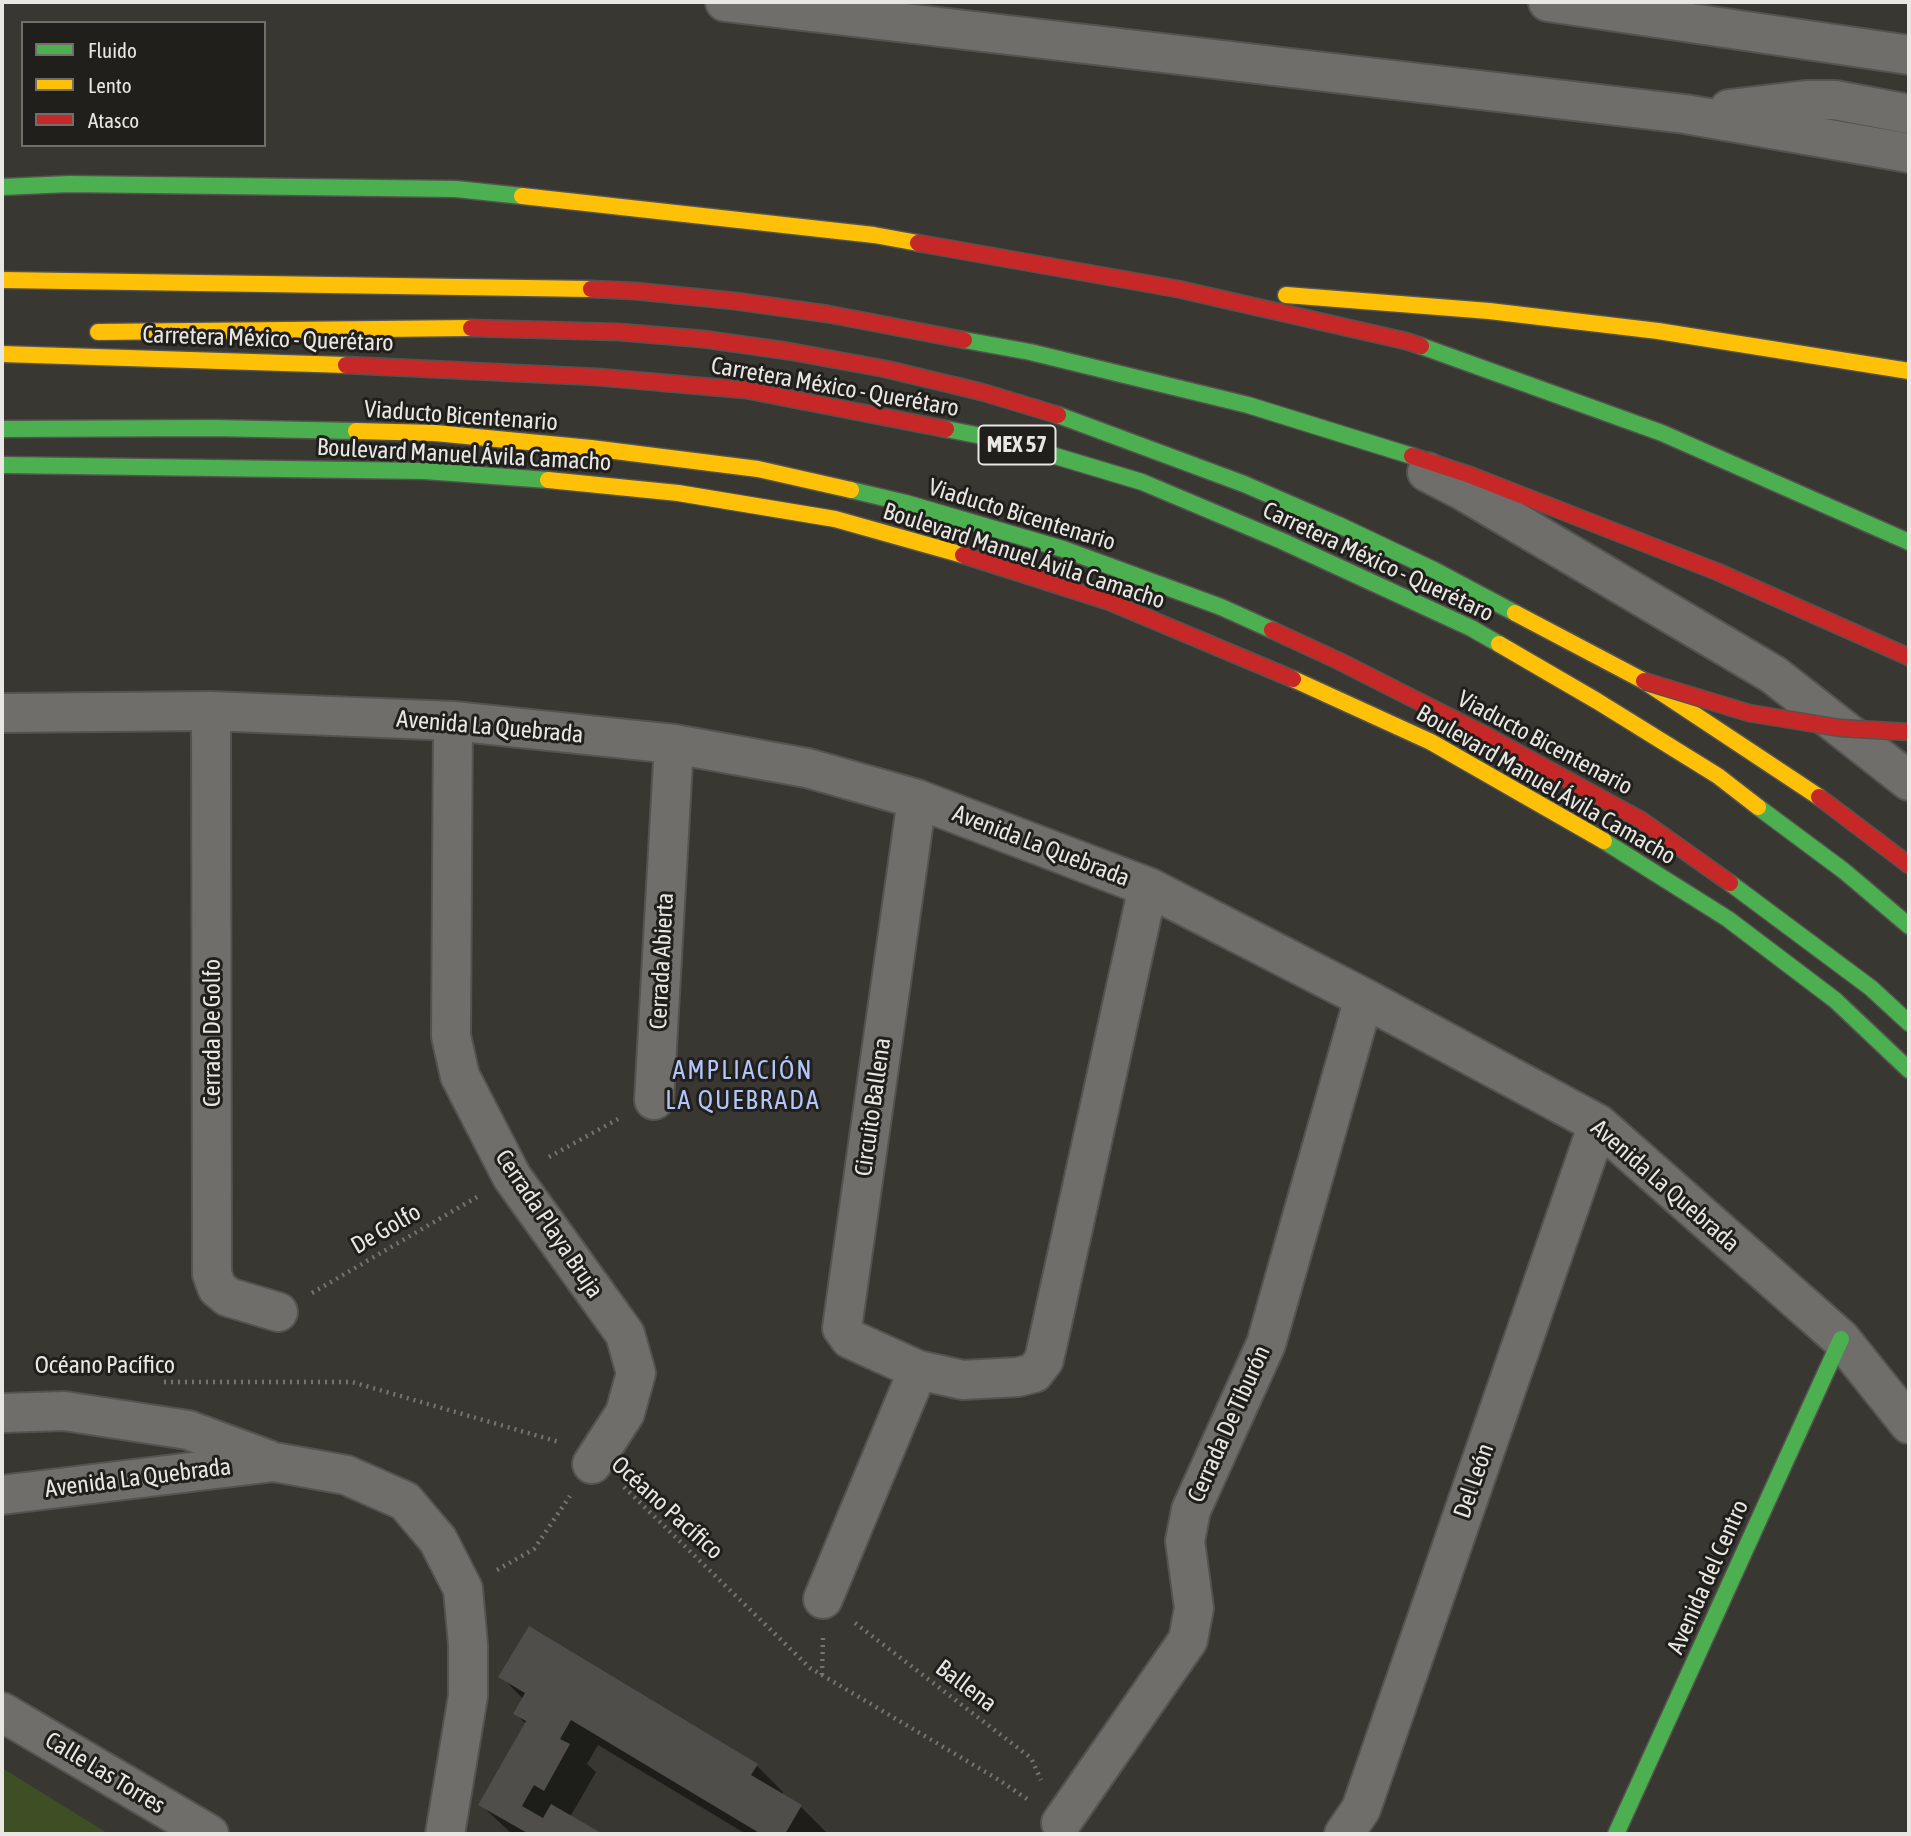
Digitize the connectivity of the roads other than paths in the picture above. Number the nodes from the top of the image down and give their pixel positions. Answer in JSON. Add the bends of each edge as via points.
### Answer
{"nodes":[{"id":1,"x":725,"y":2,"type":"edge"},
{"id":2,"x":1548,"y":2,"type":"edge"},
{"id":3,"x":1909,"y":55,"type":"edge"},
{"id":4,"x":1685,"y":114,"type":"junction"},
{"id":5,"x":1909,"y":114,"type":"edge"},
{"id":6,"x":1909,"y":153,"type":"edge"},
{"id":7,"x":2,"y":187,"type":"edge"},
{"id":8,"x":2,"y":280,"type":"edge"},
{"id":9,"x":1178,"y":289,"type":"junction"},
{"id":10,"x":85,"y":332,"type":"dead end"},
{"id":11,"x":2,"y":354,"type":"edge"},
{"id":12,"x":1909,"y":371,"type":"edge"},
{"id":13,"x":2,"y":429,"type":"edge"},
{"id":14,"x":1359,"y":438,"type":"junction"},
{"id":15,"x":2,"y":465,"type":"edge"},
{"id":16,"x":1909,"y":542,"type":"edge"},
{"id":17,"x":1909,"y":657,"type":"edge"},
{"id":18,"x":1644,"y":681,"type":"junction"},
{"id":19,"x":211,"y":711,"type":"junction"},
{"id":20,"x":2,"y":713,"type":"edge"},
{"id":21,"x":453,"y":721,"type":"junction"},
{"id":22,"x":1909,"y":732,"type":"edge"},
{"id":23,"x":674,"y":744,"type":"junction"},
{"id":24,"x":1909,"y":781,"type":"edge"},
{"id":25,"x":917,"y":799,"type":"junction"},
{"id":26,"x":1909,"y":865,"type":"edge"},
{"id":27,"x":1149,"y":887,"type":"junction"},
{"id":28,"x":1909,"y":926,"type":"edge"},
{"id":29,"x":1364,"y":998,"type":"junction"},
{"id":30,"x":1909,"y":1023,"type":"edge"},
{"id":31,"x":1909,"y":1070,"type":"edge"},
{"id":32,"x":654,"y":1100,"type":"road end"},
{"id":33,"x":1598,"y":1124,"type":"junction"},
{"id":34,"x":278,"y":1312,"type":"road end"},
{"id":35,"x":1841,"y":1339,"type":"junction"},
{"id":36,"x":918,"y":1370,"type":"junction"},
{"id":37,"x":2,"y":1413,"type":"edge"},
{"id":38,"x":1909,"y":1424,"type":"edge"},
{"id":39,"x":274,"y":1462,"type":"junction"},
{"id":40,"x":592,"y":1464,"type":"road end"},
{"id":41,"x":2,"y":1494,"type":"edge"},
{"id":42,"x":824,"y":1599,"type":"road end"},
{"id":43,"x":2,"y":1712,"type":"edge"},
{"id":44,"x":1061,"y":1823,"type":"road end"},
{"id":45,"x":209,"y":1834,"type":"edge"},
{"id":46,"x":444,"y":1834,"type":"edge"},
{"id":47,"x":1344,"y":1834,"type":"edge"},
{"id":48,"x":1616,"y":1834,"type":"edge"}],
"edges":[{"from":1,"to":4,"type":"street"},
{"from":2,"to":3,"type":"street"},
{"from":4,"to":5,"type":"street","via":[[1806,100],[1835,100]]},
{"from":4,"to":6,"type":"street"},
{"from":7,"to":9,"type":"main road","via":[[456,189],[874,235]]},
{"from":8,"to":14,"type":"main road","via":[[534,287],[735,301],[1030,352],[1248,405]]},
{"from":9,"to":12,"type":"main road","via":[[1489,311],[1658,331]]},
{"from":9,"to":16,"type":"main road","via":[[1406,341],[1662,433]]},
{"from":10,"to":18,"type":"main road","via":[[453,327],[619,331],[715,341],[886,369],[1065,417],[1244,484],[1434,570]]},
{"from":11,"to":28,"type":"main road","name":"Carretera México - Querétaro","number":"MEX 57","via":[[433,368],[746,390],[1002,440],[1130,478],[1282,541],[1471,628],[1718,776]]},
{"from":13,"to":30,"type":"main road","name":"Viaducto Bicentenario","via":[[435,433],[591,448],[758,469],[906,503],[1063,549],[1221,607],[1339,661],[1641,820],[1850,972]]},
{"from":14,"to":17,"type":"main road","via":[[1580,516]]},
{"from":14,"to":24,"type":"street","via":[[1460,489],[1774,675]]},
{"from":15,"to":31,"type":"main road","name":"Boulevard Manuel Ávila Camacho","via":[[425,471],[554,480],[678,493],[835,519],[972,558],[1110,602],[1431,742],[1595,835],[1728,919],[1835,1000]]},
{"from":18,"to":22,"type":"main road","bridge":true,"via":[[1790,721]]},
{"from":18,"to":26,"type":"main road","bridge":true,"via":[[1794,780]]},
{"from":19,"to":20,"type":"street","name":"Avenida La Quebrada"},
{"from":19,"to":21,"type":"street","name":"Avenida La Quebrada"},
{"from":19,"to":34,"type":"street","name":"Cerrada De Golfo","via":[[212,1274],[217,1288],[228,1297]]},
{"from":21,"to":23,"type":"street","name":"Avenida La Quebrada"},
{"from":21,"to":40,"type":"street","name":"Cerrada Playa Bruja","via":[[451,1036],[460,1076],[512,1177],[625,1334],[636,1373],[625,1413]]},
{"from":23,"to":25,"type":"street","name":"Avenida La Quebrada","via":[[807,768]]},
{"from":23,"to":32,"type":"street","name":"Cerrada Abierta"},
{"from":25,"to":27,"type":"street","name":"Avenida La Quebrada"},
{"from":25,"to":36,"type":"street","name":"Circuito Ballena","via":[[842,1328],[850,1339]]},
{"from":27,"to":29,"type":"street","name":"Avenida La Quebrada"},
{"from":27,"to":36,"type":"street","name":"Circuito Ballena","via":[[1044,1360],[1034,1373],[1018,1377],[963,1380]]},
{"from":29,"to":33,"type":"street","name":"Avenida La Quebrada"},
{"from":29,"to":44,"type":"street","name":"Cerrada De Tiburón","via":[[1266,1344],[1191,1510],[1185,1541],[1194,1608],[1188,1640]]},
{"from":33,"to":35,"type":"street","name":"Avenida La Quebrada"},
{"from":33,"to":47,"type":"street","name":"Del León","via":[[1361,1809]]},
{"from":35,"to":38,"type":"street","name":"Avenida La Quebrada"},
{"from":35,"to":48,"type":"main road","name":"Avenida del Centro"},
{"from":36,"to":42,"type":"street"},
{"from":37,"to":39,"type":"street","name":"Avenida La Quebrada","via":[[64,1411],[188,1430]]},
{"from":39,"to":41,"type":"street","name":"Avenida La Quebrada"},
{"from":39,"to":46,"type":"street","name":"Avenida La Quebrada","via":[[346,1475],[405,1501],[438,1540],[463,1590],[468,1696]]},
{"from":43,"to":45,"type":"street","name":"Calle Las Torres"}]}
